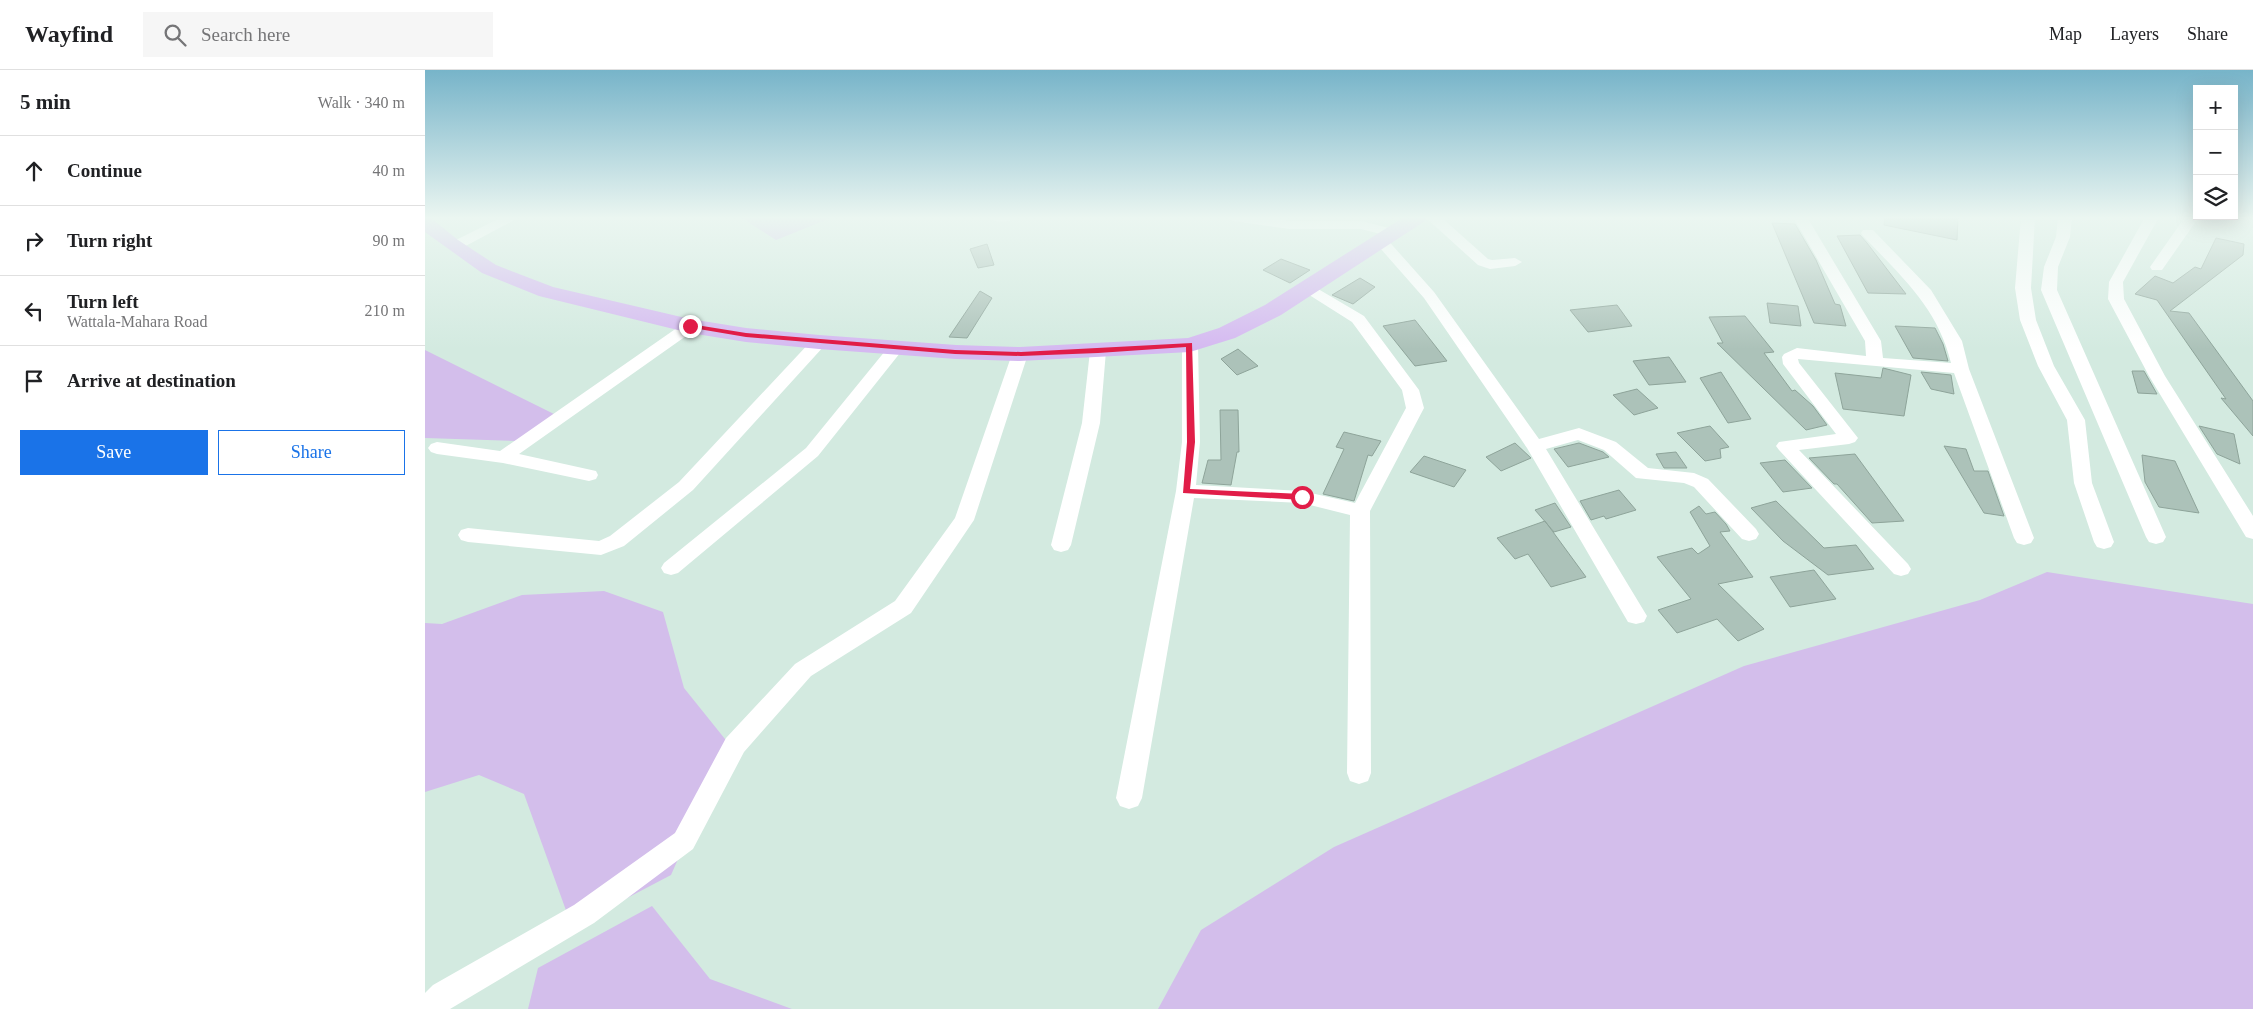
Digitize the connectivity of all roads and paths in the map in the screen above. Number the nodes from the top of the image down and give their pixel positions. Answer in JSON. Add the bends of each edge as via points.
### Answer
{"nodes":[{"id":1,"x":477,"y":261,"type":"edge"},
{"id":2,"x":1350,"y":261,"type":"edge"},
{"id":3,"x":1404,"y":261,"type":"edge"},
{"id":4,"x":1482,"y":261,"type":"edge"},
{"id":5,"x":1826,"y":261,"type":"edge"},
{"id":6,"x":1895,"y":261,"type":"edge"},
{"id":7,"x":2025,"y":261,"type":"edge"},
{"id":8,"x":2053,"y":261,"type":"edge"},
{"id":9,"x":2128,"y":261,"type":"edge"},
{"id":10,"x":2161,"y":261,"type":"edge"},
{"id":11,"x":1515,"y":262,"type":"dead end"},
{"id":12,"x":2157,"y":267,"type":"dead end"},
{"id":13,"x":1308,"y":288,"type":"junction"},
{"id":14,"x":690,"y":326,"type":"junction"},
{"id":15,"x":819,"y":342,"type":"junction"},
{"id":16,"x":1190,"y":344,"type":"junction"},
{"id":17,"x":896,"y":348,"type":"junction"},
{"id":18,"x":1098,"y":352,"type":"junction"},
{"id":19,"x":1021,"y":354,"type":"junction"},
{"id":20,"x":1875,"y":362,"type":"junction"},
{"id":21,"x":1961,"y":370,"type":"junction"},
{"id":22,"x":1535,"y":446,"type":"junction"},
{"id":23,"x":437,"y":448,"type":"dead end"},
{"id":24,"x":503,"y":458,"type":"junction"},
{"id":25,"x":589,"y":475,"type":"dead end"},
{"id":26,"x":1186,"y":491,"type":"junction"},
{"id":27,"x":1360,"y":511,"type":"junction"},
{"id":28,"x":2253,"y":532,"type":"edge"},
{"id":29,"x":1749,"y":534,"type":"dead end"},
{"id":30,"x":469,"y":535,"type":"dead end"},
{"id":31,"x":2156,"y":537,"type":"dead end"},
{"id":32,"x":2025,"y":538,"type":"dead end"},
{"id":33,"x":2103,"y":542,"type":"dead end"},
{"id":34,"x":1061,"y":545,"type":"dead end"},
{"id":35,"x":671,"y":568,"type":"dead end"},
{"id":36,"x":1901,"y":569,"type":"dead end"},
{"id":37,"x":1636,"y":616,"type":"dead end"},
{"id":38,"x":1359,"y":773,"type":"dead end"},
{"id":39,"x":1129,"y":798,"type":"dead end"},
{"id":40,"x":430,"y":1009,"type":"edge"}],
"edges":[{"from":1,"to":14,"type":"main road","via":[[546,292]]},
{"from":2,"to":13,"type":"main road"},
{"from":3,"to":22,"type":"street"},
{"from":4,"to":11,"type":"street","via":[[1490,265]]},
{"from":5,"to":20,"type":"street","via":[[1873,341]]},
{"from":6,"to":21,"type":"street","via":[[1926,293],[1954,341]]},
{"from":7,"to":33,"type":"street","via":[[2023,288],[2028,320],[2046,366],[2076,420],[2083,483]]},
{"from":8,"to":31,"type":"street","via":[[2049,290]]},
{"from":9,"to":28,"type":"street","via":[[2116,282],[2116,299],[2157,376]]},
{"from":10,"to":12,"type":"street"},
{"from":13,"to":16,"type":"main road","via":[[1227,333]]},
{"from":13,"to":27,"type":"street","via":[[1358,319],[1410,390],[1415,408]]},
{"from":14,"to":15,"type":"main road"},
{"from":14,"to":24,"type":"street"},
{"from":15,"to":17,"type":"main road"},
{"from":15,"to":30,"type":"street","via":[[686,486],[617,541],[601,548]]},
{"from":16,"to":18,"type":"main road"},
{"from":16,"to":26,"type":"street","via":[[1191,442]]},
{"from":17,"to":19,"type":"main road"},
{"from":17,"to":35,"type":"street","via":[[812,452]]},
{"from":18,"to":19,"type":"main road"},
{"from":18,"to":34,"type":"street","via":[[1091,423]]},
{"from":19,"to":40,"type":"street","via":[[964,520],[903,607],[803,670],[735,745],[684,841],[585,914],[443,995]]},
{"from":20,"to":21,"type":"street"},
{"from":20,"to":36,"type":"street","via":[[1797,353],[1790,356],[1791,364],[1849,438],[1785,446]]},
{"from":21,"to":32,"type":"street"},
{"from":22,"to":29,"type":"street","via":[[1579,434],[1610,446],[1643,474],[1687,477],[1701,483]]},
{"from":22,"to":37,"type":"street"},
{"from":23,"to":24,"type":"street"},
{"from":24,"to":25,"type":"street"},
{"from":26,"to":27,"type":"street","via":[[1302,497]]},
{"from":26,"to":39,"type":"street"},
{"from":27,"to":38,"type":"street"}]}
